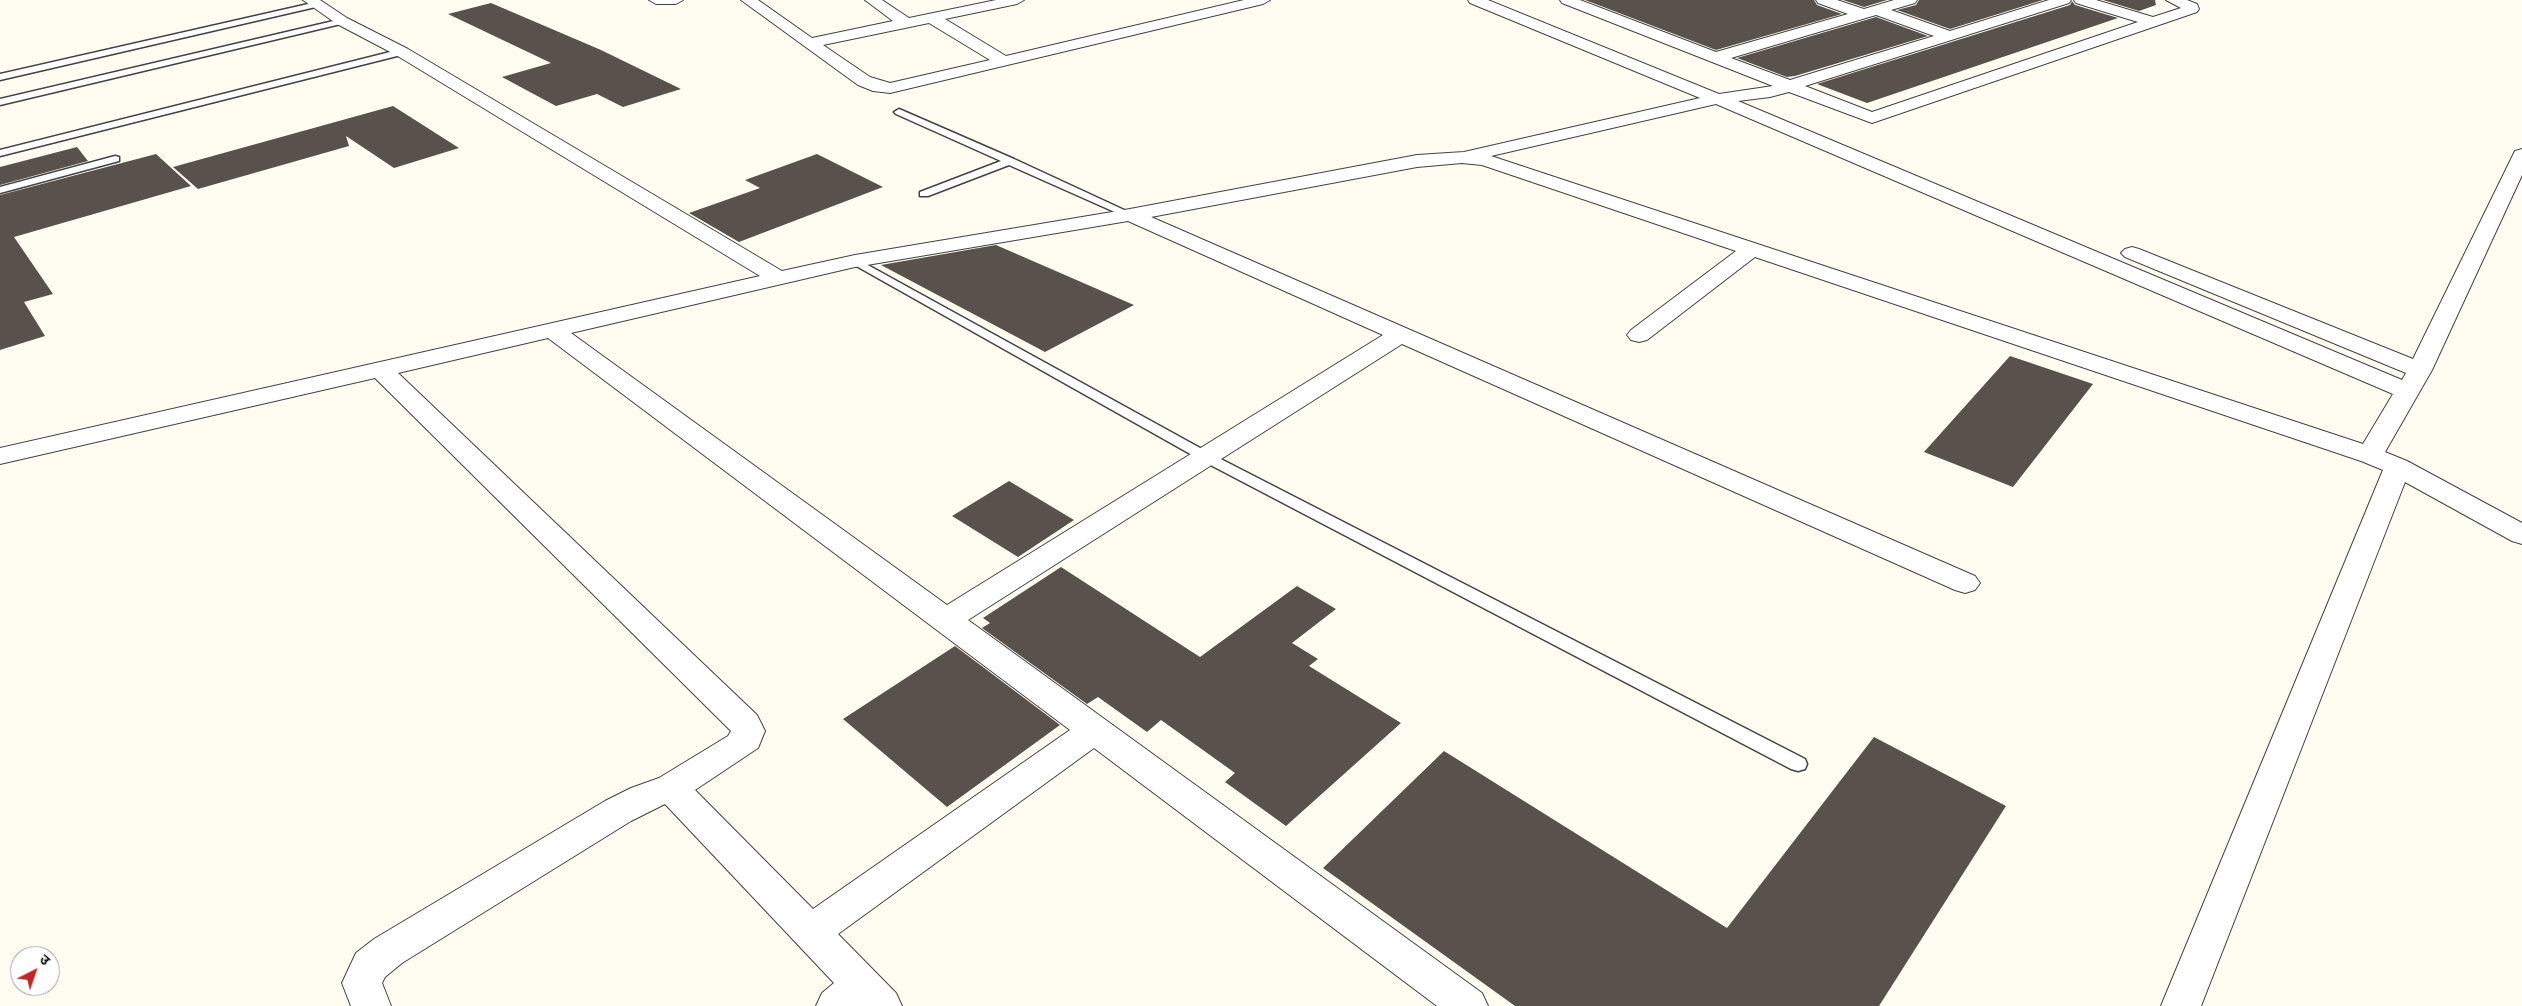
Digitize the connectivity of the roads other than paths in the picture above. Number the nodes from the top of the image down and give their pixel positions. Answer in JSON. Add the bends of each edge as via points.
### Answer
{"nodes":[{"id":1,"x":656,"y":0,"type":"edge"},
{"id":2,"x":676,"y":0,"type":"edge"},
{"id":3,"x":748,"y":0,"type":"edge"},
{"id":4,"x":1017,"y":0,"type":"edge"},
{"id":5,"x":1263,"y":0,"type":"edge"},
{"id":6,"x":1476,"y":0,"type":"edge"},
{"id":7,"x":1505,"y":0,"type":"edge"},
{"id":8,"x":1567,"y":0,"type":"edge"},
{"id":9,"x":1823,"y":0,"type":"edge"},
{"id":10,"x":1910,"y":0,"type":"edge"},
{"id":11,"x":2064,"y":0,"type":"edge"},
{"id":12,"x":2081,"y":0,"type":"edge"},
{"id":13,"x":2173,"y":0,"type":"edge"},
{"id":14,"x":879,"y":1,"type":"edge"},
{"id":15,"x":313,"y":2,"type":"edge"},
{"id":16,"x":1234,"y":3,"type":"edge"},
{"id":17,"x":1870,"y":12,"type":"junction"},
{"id":18,"x":932,"y":18,"type":"junction"},
{"id":19,"x":342,"y":21,"type":"junction"},
{"id":20,"x":906,"y":23,"type":"junction"},
{"id":21,"x":2156,"y":23,"type":"junction"},
{"id":22,"x":1950,"y":36,"type":"junction"},
{"id":23,"x":810,"y":43,"type":"junction"},
{"id":24,"x":402,"y":52,"type":"junction"},
{"id":25,"x":1717,"y":57,"type":"junction"},
{"id":26,"x":1005,"y":62,"type":"junction"},
{"id":27,"x":0,"y":77,"type":"edge"},
{"id":28,"x":1790,"y":86,"type":"junction"},
{"id":29,"x":1738,"y":95,"type":"junction"},
{"id":30,"x":1717,"y":99,"type":"junction"},
{"id":31,"x":0,"y":102,"type":"edge"},
{"id":32,"x":899,"y":112,"type":"dead end"},
{"id":33,"x":0,"y":153,"type":"edge"},
{"id":34,"x":2522,"y":155,"type":"edge"},
{"id":35,"x":1462,"y":157,"type":"junction"},
{"id":36,"x":115,"y":159,"type":"dead end"},
{"id":37,"x":1010,"y":161,"type":"junction"},
{"id":38,"x":2515,"y":183,"type":"edge"},
{"id":39,"x":0,"y":190,"type":"edge"},
{"id":40,"x":924,"y":194,"type":"dead end"},
{"id":41,"x":1130,"y":215,"type":"junction"},
{"id":42,"x":2074,"y":230,"type":"dead end"},
{"id":43,"x":2119,"y":248,"type":"dead end"},
{"id":44,"x":1752,"y":249,"type":"junction"},
{"id":45,"x":855,"y":261,"type":"junction"},
{"id":46,"x":778,"y":278,"type":"junction"},
{"id":47,"x":554,"y":331,"type":"junction"},
{"id":48,"x":1401,"y":334,"type":"junction"},
{"id":49,"x":1639,"y":335,"type":"dead end"},
{"id":50,"x":381,"y":370,"type":"junction"},
{"id":51,"x":2420,"y":370,"type":"junction"},
{"id":52,"x":2407,"y":391,"type":"junction"},
{"id":53,"x":0,"y":456,"type":"edge"},
{"id":54,"x":1206,"y":457,"type":"junction"},
{"id":55,"x":2384,"y":461,"type":"junction"},
{"id":56,"x":2522,"y":535,"type":"edge"},
{"id":57,"x":1965,"y":583,"type":"dead end"},
{"id":58,"x":946,"y":620,"type":"junction"},
{"id":59,"x":1095,"y":730,"type":"junction"},
{"id":60,"x":1798,"y":764,"type":"dead end"},
{"id":61,"x":671,"y":788,"type":"junction"},
{"id":62,"x":811,"y":932,"type":"junction"},
{"id":63,"x":860,"y":999,"type":"edge"},
{"id":64,"x":371,"y":1006,"type":"edge"},
{"id":65,"x":1468,"y":1006,"type":"edge"},
{"id":66,"x":2181,"y":1006,"type":"edge"}],
"edges":[{"from":1,"to":2,"type":"street"},
{"from":3,"to":23,"type":"street"},
{"from":4,"to":18,"type":"street"},
{"from":5,"to":16,"type":"street"},
{"from":6,"to":30,"type":"street"},
{"from":7,"to":29,"type":"street"},
{"from":8,"to":25,"type":"street"},
{"from":9,"to":17,"type":"street"},
{"from":10,"to":17,"type":"street"},
{"from":11,"to":22,"type":"street"},
{"from":12,"to":21,"type":"street"},
{"from":13,"to":21,"type":"street","via":[[2192,7],[2192,10]]},
{"from":14,"to":20,"type":"street"},
{"from":15,"to":19,"type":"street"},
{"from":15,"to":27,"type":"lane"},
{"from":16,"to":26,"type":"street"},
{"from":17,"to":22,"type":"street"},
{"from":17,"to":25,"type":"street"},
{"from":18,"to":20,"type":"street"},
{"from":18,"to":26,"type":"street"},
{"from":19,"to":24,"type":"street"},
{"from":19,"to":31,"type":"lane"},
{"from":20,"to":23,"type":"street"},
{"from":21,"to":28,"type":"street","via":[[1872,118]]},
{"from":22,"to":28,"type":"street"},
{"from":23,"to":26,"type":"street","via":[[864,81],[879,87],[890,88]]},
{"from":24,"to":33,"type":"lane"},
{"from":24,"to":46,"type":"street"},
{"from":25,"to":28,"type":"street"},
{"from":28,"to":29,"type":"street","via":[[1770,92]]},
{"from":29,"to":30,"type":"street"},
{"from":29,"to":42,"type":"street"},
{"from":30,"to":35,"type":"street"},
{"from":30,"to":52,"type":"street"},
{"from":32,"to":37,"type":"lane"},
{"from":34,"to":38,"type":"street"},
{"from":35,"to":41,"type":"street","via":[[1418,161]]},
{"from":35,"to":44,"type":"street","via":[[1485,160]]},
{"from":36,"to":39,"type":"lane"},
{"from":37,"to":40,"type":"lane"},
{"from":37,"to":41,"type":"lane"},
{"from":38,"to":51,"type":"street"},
{"from":41,"to":45,"type":"street"},
{"from":41,"to":48,"type":"street"},
{"from":43,"to":51,"type":"street"},
{"from":44,"to":49,"type":"street"},
{"from":44,"to":55,"type":"street"},
{"from":45,"to":46,"type":"street"},
{"from":45,"to":54,"type":"lane"},
{"from":46,"to":47,"type":"street"},
{"from":47,"to":50,"type":"street"},
{"from":47,"to":58,"type":"street"},
{"from":48,"to":54,"type":"street"},
{"from":48,"to":57,"type":"street"},
{"from":50,"to":53,"type":"street"},
{"from":50,"to":61,"type":"street","via":[[745,724],[748,731],[740,745]]},
{"from":51,"to":52,"type":"street"},
{"from":52,"to":55,"type":"street"},
{"from":54,"to":58,"type":"street"},
{"from":54,"to":60,"type":"lane"},
{"from":55,"to":56,"type":"street"},
{"from":55,"to":66,"type":"street"},
{"from":58,"to":59,"type":"street"},
{"from":59,"to":62,"type":"street"},
{"from":59,"to":65,"type":"street"},
{"from":61,"to":62,"type":"street"},
{"from":61,"to":64,"type":"street","via":[[618,811],[388,951],[370,965],[362,984]]},
{"from":62,"to":63,"type":"street"}]}
